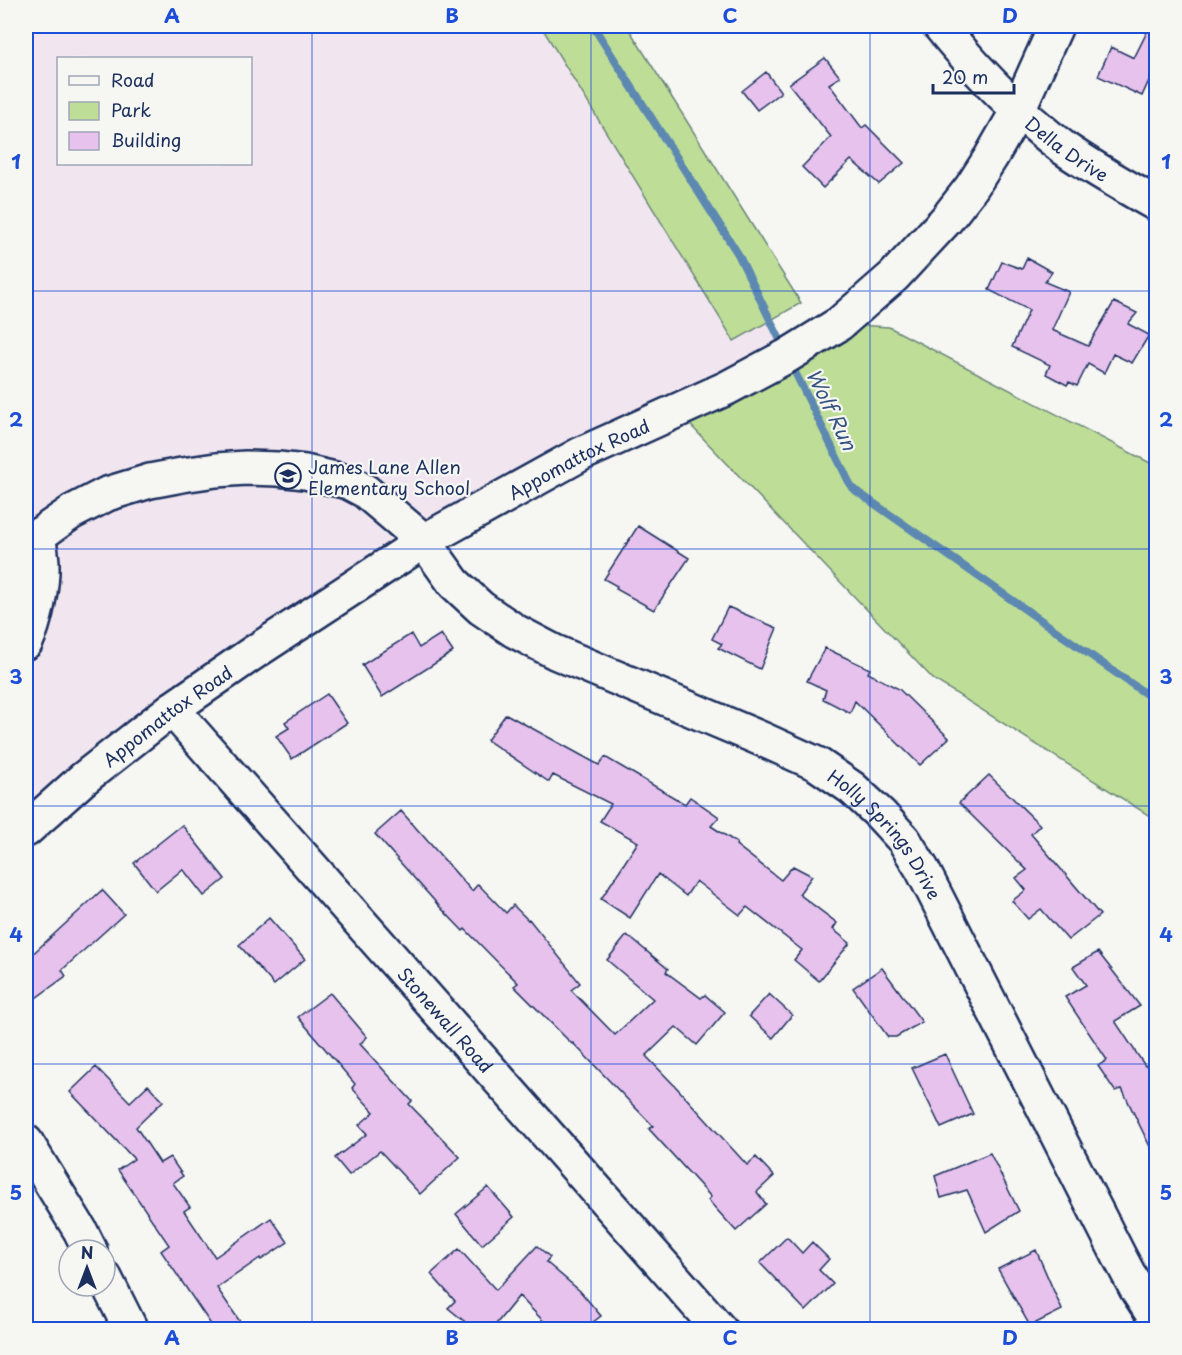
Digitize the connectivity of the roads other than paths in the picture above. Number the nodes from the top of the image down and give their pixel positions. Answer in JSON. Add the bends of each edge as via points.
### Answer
{"nodes":[{"id":1,"x":940,"y":26,"type":"edge"},
{"id":2,"x":1056,"y":26,"type":"edge"},
{"id":3,"x":1018,"y":110,"type":"junction"},
{"id":4,"x":1156,"y":204,"type":"edge"},
{"id":5,"x":32,"y":540,"type":"edge"},
{"id":6,"x":424,"y":541,"type":"junction"},
{"id":7,"x":26,"y":642,"type":"edge"},
{"id":8,"x":172,"y":709,"type":"junction"},
{"id":9,"x":26,"y":830,"type":"edge"},
{"id":10,"x":26,"y":1142,"type":"edge"},
{"id":11,"x":84,"y":1238,"type":"edge"},
{"id":12,"x":115,"y":1298,"type":"edge"},
{"id":13,"x":1156,"y":1319,"type":"edge"},
{"id":14,"x":131,"y":1329,"type":"edge"},
{"id":15,"x":720,"y":1329,"type":"edge"}],
"edges":[{"from":1,"to":3,"type":"street","name":"Della Drive"},
{"from":2,"to":3,"type":"street","name":"Appomattox Road"},
{"from":3,"to":4,"type":"street","name":"Della Drive","via":[[1065,148]]},
{"from":3,"to":6,"type":"street","name":"Appomattox Road","via":[[971,188],[946,220],[894,276],[838,324],[771,366],[581,454]]},
{"from":5,"to":6,"type":"street","name":"Holly Springs Drive","via":[[107,494],[182,475],[246,468],[305,472],[348,482],[365,491]]},
{"from":5,"to":7,"type":"street","via":[[42,564],[39,595]]},
{"from":6,"to":8,"type":"street","name":"Appomattox Road"},
{"from":6,"to":13,"type":"street","name":"Holly Springs Drive","via":[[454,583],[515,632],[817,764],[852,788],[904,840],[1119,1256]]},
{"from":8,"to":9,"type":"street","name":"Appomattox Road"},
{"from":8,"to":15,"type":"street","name":"Stonewall Road"},
{"from":10,"to":11,"type":"street"},
{"from":12,"to":14,"type":"street"}]}
